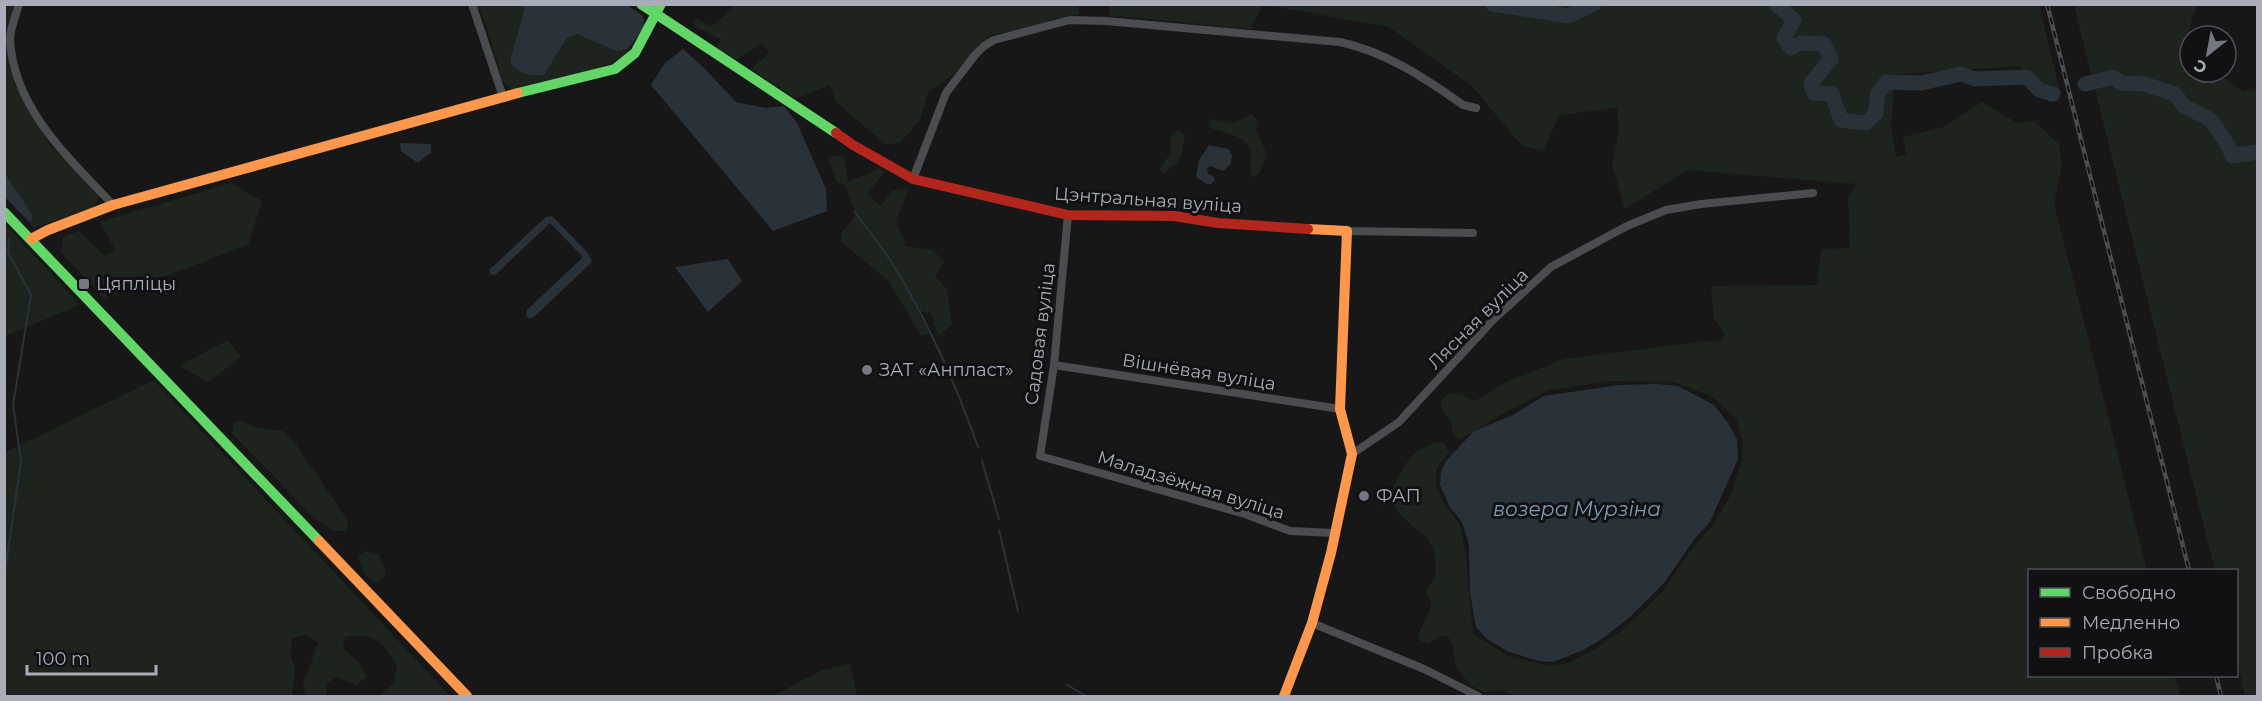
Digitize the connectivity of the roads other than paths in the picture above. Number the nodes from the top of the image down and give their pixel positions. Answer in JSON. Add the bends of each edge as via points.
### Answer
{"nodes":[{"id":1,"x":19,"y":4,"type":"edge"},
{"id":2,"x":472,"y":4,"type":"edge"},
{"id":3,"x":641,"y":4,"type":"edge"},
{"id":4,"x":662,"y":4,"type":"edge"},
{"id":5,"x":655,"y":15,"type":"junction"},
{"id":6,"x":503,"y":97,"type":"junction"},
{"id":7,"x":1476,"y":108,"type":"dead end"},
{"id":8,"x":913,"y":179,"type":"junction"},
{"id":9,"x":1813,"y":193,"type":"dead end"},
{"id":10,"x":113,"y":205,"type":"junction"},
{"id":11,"x":4,"y":212,"type":"edge"},
{"id":12,"x":1068,"y":215,"type":"junction"},
{"id":13,"x":1347,"y":231,"type":"junction"},
{"id":14,"x":1473,"y":233,"type":"dead end"},
{"id":15,"x":31,"y":239,"type":"junction"},
{"id":16,"x":1054,"y":365,"type":"junction"},
{"id":17,"x":1340,"y":409,"type":"junction"},
{"id":18,"x":1352,"y":454,"type":"junction"},
{"id":19,"x":1040,"y":456,"type":"joint"},
{"id":20,"x":1334,"y":533,"type":"junction"},
{"id":21,"x":1312,"y":623,"type":"junction"},
{"id":22,"x":467,"y":696,"type":"edge"},
{"id":23,"x":1284,"y":696,"type":"edge"},
{"id":24,"x":1478,"y":696,"type":"edge"}],
"edges":[{"from":1,"to":10,"type":"street","via":[[10,38],[18,84],[53,142]]},
{"from":2,"to":6,"type":"street"},
{"from":3,"to":5,"type":"street","name":"Цэнтральная вуліца"},
{"from":4,"to":5,"type":"street"},
{"from":5,"to":6,"type":"street","via":[[635,53],[615,69]]},
{"from":5,"to":8,"type":"street","name":"Цэнтральная вуліца","via":[[853,145]]},
{"from":6,"to":10,"type":"street"},
{"from":7,"to":8,"type":"street","via":[[1463,105],[1390,59],[1340,42],[1070,20],[984,46],[946,93]]},
{"from":8,"to":12,"type":"street","name":"Цэнтральная вуліца"},
{"from":9,"to":18,"type":"street","name":"Лясная вуліца","via":[[1666,210],[1551,267],[1492,320],[1399,422]]},
{"from":10,"to":15,"type":"street"},
{"from":11,"to":15,"type":"street"},
{"from":12,"to":13,"type":"street","name":"Цэнтральная вуліца","via":[[1174,216],[1218,223]]},
{"from":12,"to":16,"type":"street","name":"Садовая вуліца"},
{"from":13,"to":14,"type":"street","name":"Цэнтральная вуліца"},
{"from":13,"to":17,"type":"street"},
{"from":15,"to":22,"type":"street"},
{"from":16,"to":17,"type":"street","name":"Вішнёвая вуліца"},
{"from":16,"to":19,"type":"street","name":"Садовая вуліца"},
{"from":17,"to":18,"type":"street"},
{"from":18,"to":20,"type":"street"},
{"from":19,"to":20,"type":"street","name":"Маладзёжная вуліца","via":[[1245,514],[1290,531]]},
{"from":20,"to":21,"type":"street"},
{"from":21,"to":23,"type":"street"},
{"from":21,"to":24,"type":"street"}]}
